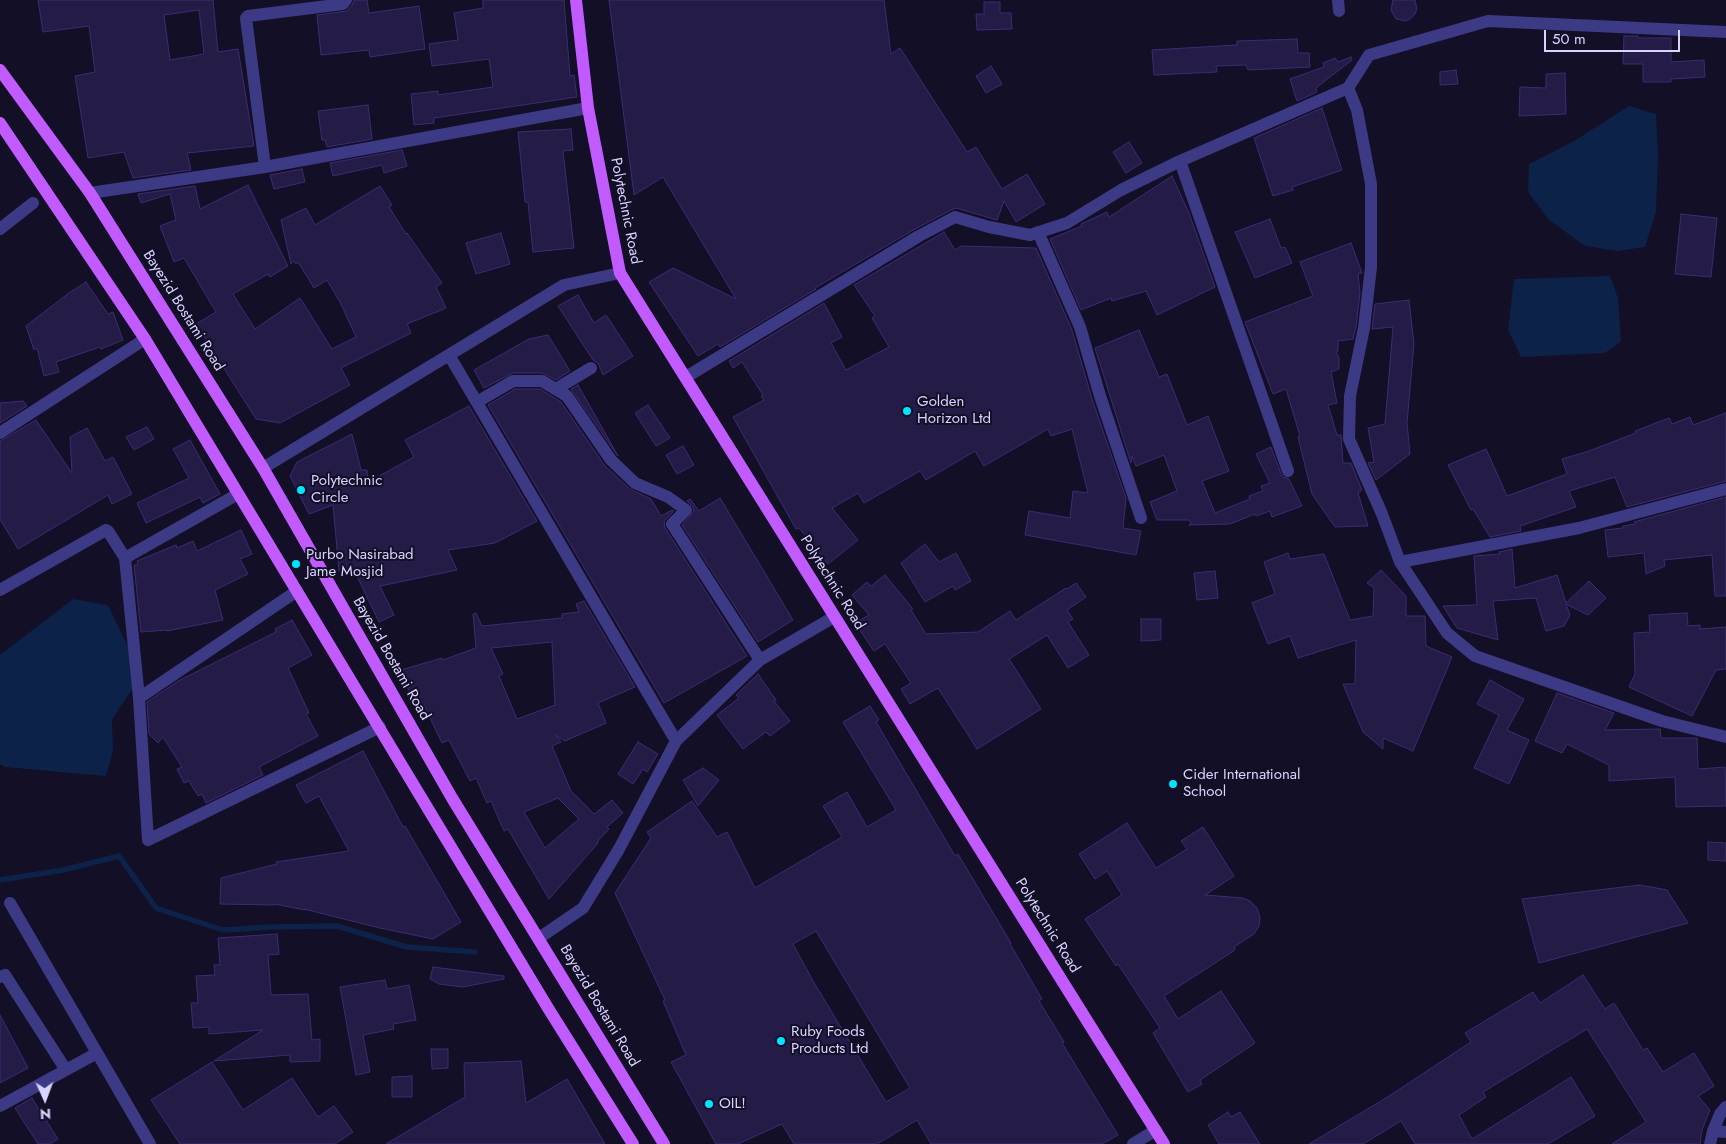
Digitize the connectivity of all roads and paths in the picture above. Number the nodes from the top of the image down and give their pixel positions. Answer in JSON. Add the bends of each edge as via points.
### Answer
{"nodes":[{"id":1,"x":346,"y":0,"type":"edge"},
{"id":2,"x":576,"y":0,"type":"edge"},
{"id":3,"x":1726,"y":32,"type":"edge"},
{"id":4,"x":0,"y":70,"type":"edge"},
{"id":5,"x":1348,"y":88,"type":"junction"},
{"id":6,"x":588,"y":108,"type":"junction"},
{"id":7,"x":0,"y":123,"type":"edge"},
{"id":8,"x":1180,"y":161,"type":"junction"},
{"id":9,"x":265,"y":167,"type":"junction"},
{"id":10,"x":90,"y":192,"type":"junction"},
{"id":11,"x":32,"y":203,"type":"dead end"},
{"id":12,"x":0,"y":229,"type":"edge"},
{"id":13,"x":1038,"y":232,"type":"junction"},
{"id":14,"x":620,"y":273,"type":"junction"},
{"id":15,"x":145,"y":339,"type":"junction"},
{"id":16,"x":449,"y":355,"type":"junction"},
{"id":17,"x":591,"y":368,"type":"dead end"},
{"id":18,"x":686,"y":377,"type":"junction"},
{"id":19,"x":556,"y":389,"type":"junction"},
{"id":20,"x":477,"y":402,"type":"junction"},
{"id":21,"x":0,"y":433,"type":"edge"},
{"id":22,"x":263,"y":468,"type":"junction"},
{"id":23,"x":1288,"y":471,"type":"dead end"},
{"id":24,"x":1726,"y":489,"type":"edge"},
{"id":25,"x":238,"y":494,"type":"junction"},
{"id":26,"x":1141,"y":518,"type":"dead end"},
{"id":27,"x":125,"y":558,"type":"junction"},
{"id":28,"x":1400,"y":562,"type":"junction"},
{"id":29,"x":0,"y":590,"type":"edge"},
{"id":30,"x":297,"y":591,"type":"junction"},
{"id":31,"x":834,"y":617,"type":"junction"},
{"id":32,"x":760,"y":660,"type":"junction"},
{"id":33,"x":139,"y":698,"type":"junction"},
{"id":34,"x":380,"y":727,"type":"junction"},
{"id":35,"x":1726,"y":737,"type":"edge"},
{"id":36,"x":676,"y":741,"type":"junction"},
{"id":37,"x":10,"y":903,"type":"dead end"},
{"id":38,"x":539,"y":938,"type":"junction"},
{"id":39,"x":0,"y":977,"type":"edge"},
{"id":40,"x":97,"y":1053,"type":"junction"},
{"id":41,"x":66,"y":1070,"type":"junction"},
{"id":42,"x":0,"y":1106,"type":"edge"},
{"id":43,"x":1726,"y":1108,"type":"edge"},
{"id":44,"x":1156,"y":1130,"type":"junction"},
{"id":45,"x":1713,"y":1131,"type":"junction"},
{"id":46,"x":1726,"y":1132,"type":"edge"},
{"id":47,"x":150,"y":1144,"type":"edge"},
{"id":48,"x":633,"y":1144,"type":"edge"},
{"id":49,"x":664,"y":1144,"type":"edge"},
{"id":50,"x":1133,"y":1144,"type":"edge"},
{"id":51,"x":1164,"y":1144,"type":"edge"},
{"id":52,"x":1710,"y":1144,"type":"edge"}],
"edges":[{"from":1,"to":9,"type":"street","via":[[343,4],[246,18]]},
{"from":2,"to":6,"type":"main road","name":"Polytechnic Road"},
{"from":3,"to":5,"type":"street","via":[[1488,21],[1369,55]]},
{"from":4,"to":10,"type":"main road","name":"Bayezid Bostami Road"},
{"from":5,"to":8,"type":"street"},
{"from":5,"to":28,"type":"street","via":[[1357,110],[1371,184],[1371,267],[1364,328],[1350,396],[1349,439]]},
{"from":6,"to":9,"type":"street"},
{"from":6,"to":14,"type":"main road","name":"Polytechnic Road"},
{"from":7,"to":15,"type":"main road"},
{"from":8,"to":13,"type":"street","via":[[1121,190],[1068,223]]},
{"from":8,"to":23,"type":"street"},
{"from":9,"to":10,"type":"street"},
{"from":10,"to":22,"type":"main road","name":"Bayezid Bostami Road"},
{"from":11,"to":12,"type":"street"},
{"from":13,"to":18,"type":"street","via":[[1030,235],[955,217]]},
{"from":13,"to":26,"type":"street","via":[[1080,328]]},
{"from":14,"to":16,"type":"street","via":[[564,285]]},
{"from":14,"to":18,"type":"main road","name":"Polytechnic Road"},
{"from":15,"to":21,"type":"street"},
{"from":15,"to":25,"type":"main road"},
{"from":16,"to":20,"type":"street"},
{"from":16,"to":22,"type":"street"},
{"from":17,"to":19,"type":"street"},
{"from":18,"to":31,"type":"main road","name":"Polytechnic Road"},
{"from":19,"to":20,"type":"street","via":[[542,381],[513,381]]},
{"from":19,"to":32,"type":"street","via":[[567,396],[611,460],[629,477],[686,510],[672,524]]},
{"from":20,"to":36,"type":"street"},
{"from":22,"to":38,"type":"main road","name":"Bayezid Bostami Road","via":[[452,798]]},
{"from":24,"to":28,"type":"street","via":[[1579,528]]},
{"from":25,"to":27,"type":"street"},
{"from":25,"to":30,"type":"main road"},
{"from":27,"to":29,"type":"street","via":[[106,530]]},
{"from":27,"to":33,"type":"street"},
{"from":28,"to":35,"type":"street","via":[[1447,633],[1475,656],[1662,721]]},
{"from":30,"to":33,"type":"street"},
{"from":30,"to":34,"type":"main road"},
{"from":31,"to":32,"type":"street"},
{"from":31,"to":44,"type":"main road","name":"Polytechnic Road"},
{"from":32,"to":36,"type":"street"},
{"from":33,"to":34,"type":"street","via":[[148,840]]},
{"from":34,"to":48,"type":"main road"},
{"from":36,"to":38,"type":"street","via":[[583,908]]},
{"from":37,"to":40,"type":"street"},
{"from":38,"to":49,"type":"main road","name":"Bayezid Bostami Road"},
{"from":39,"to":41,"type":"street","via":[[5,975]]},
{"from":40,"to":41,"type":"street"},
{"from":40,"to":47,"type":"street"},
{"from":41,"to":42,"type":"street"},
{"from":43,"to":45,"type":"street"},
{"from":44,"to":50,"type":"street"},
{"from":44,"to":51,"type":"main road","name":"Polytechnic Road"},
{"from":45,"to":46,"type":"street"},
{"from":45,"to":52,"type":"street"}]}
